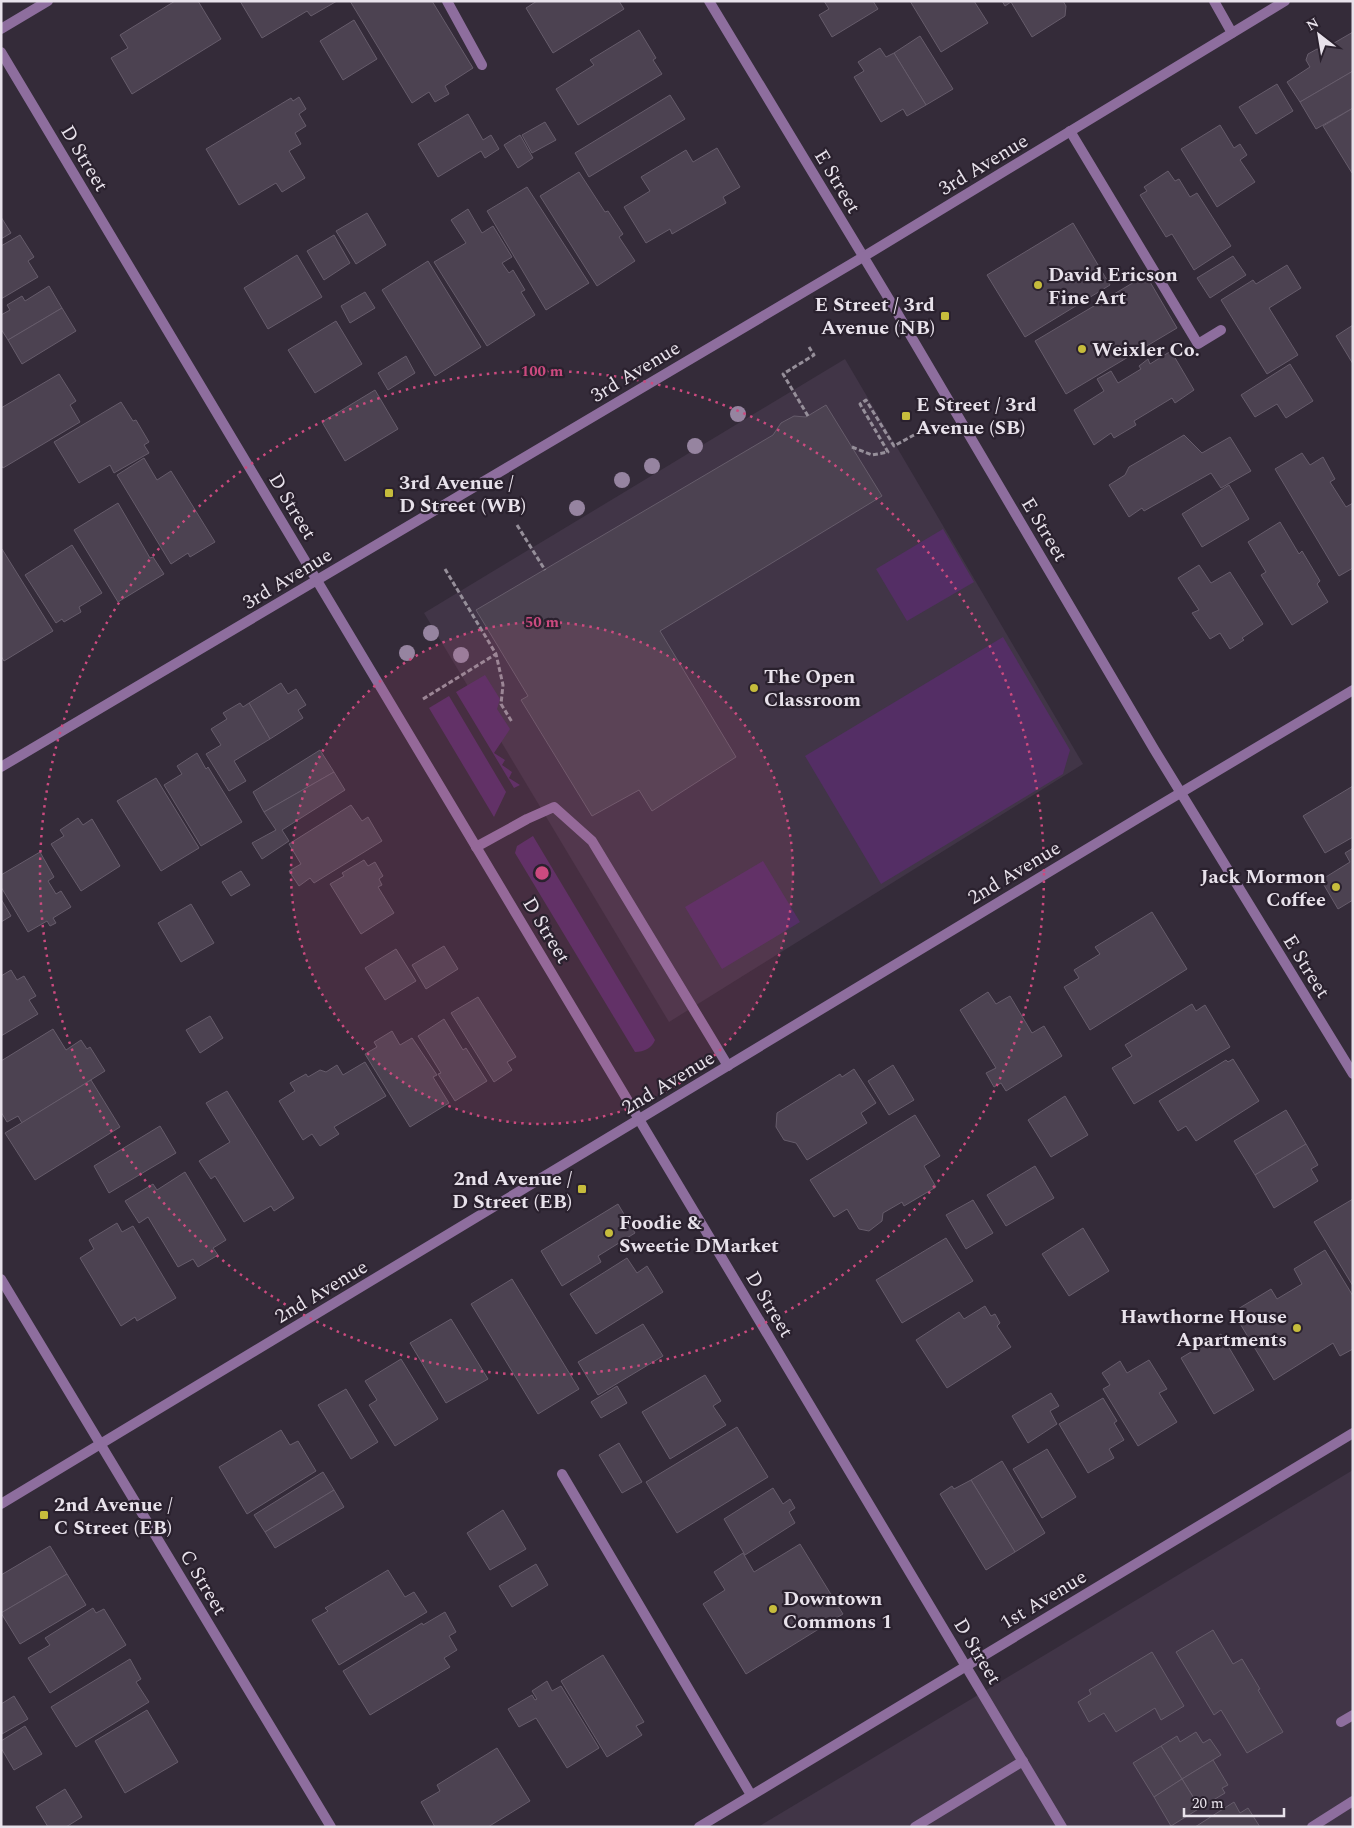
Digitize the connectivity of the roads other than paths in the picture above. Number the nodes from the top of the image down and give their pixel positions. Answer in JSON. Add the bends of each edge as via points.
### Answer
{"nodes":[{"id":1,"x":48,"y":1,"type":"edge"},
{"id":2,"x":447,"y":1,"type":"edge"},
{"id":3,"x":709,"y":1,"type":"edge"},
{"id":4,"x":1214,"y":1,"type":"edge"},
{"id":5,"x":1285,"y":1,"type":"edge"},
{"id":6,"x":1,"y":29,"type":"edge"},
{"id":7,"x":1232,"y":33,"type":"junction"},
{"id":8,"x":1,"y":52,"type":"edge"},
{"id":9,"x":482,"y":65,"type":"dead end"},
{"id":10,"x":1070,"y":132,"type":"junction"},
{"id":11,"x":863,"y":257,"type":"junction"},
{"id":12,"x":1221,"y":330,"type":"dead end"},
{"id":13,"x":317,"y":581,"type":"junction"},
{"id":14,"x":1353,"y":690,"type":"edge"},
{"id":15,"x":1,"y":767,"type":"edge"},
{"id":16,"x":1180,"y":793,"type":"junction"},
{"id":17,"x":476,"y":847,"type":"junction"},
{"id":18,"x":728,"y":1066,"type":"junction"},
{"id":19,"x":1353,"y":1074,"type":"edge"},
{"id":20,"x":639,"y":1119,"type":"junction"},
{"id":21,"x":1,"y":1279,"type":"edge"},
{"id":22,"x":1353,"y":1433,"type":"edge"},
{"id":23,"x":101,"y":1445,"type":"junction"},
{"id":24,"x":562,"y":1474,"type":"dead end"},
{"id":25,"x":1,"y":1504,"type":"edge"},
{"id":26,"x":966,"y":1666,"type":"junction"},
{"id":27,"x":1353,"y":1715,"type":"edge"},
{"id":28,"x":1341,"y":1722,"type":"dead end"},
{"id":29,"x":1023,"y":1762,"type":"junction"},
{"id":30,"x":751,"y":1795,"type":"junction"},
{"id":31,"x":1353,"y":1801,"type":"edge"},
{"id":32,"x":331,"y":1827,"type":"edge"},
{"id":33,"x":699,"y":1827,"type":"edge"},
{"id":34,"x":915,"y":1827,"type":"edge"},
{"id":35,"x":1062,"y":1827,"type":"edge"},
{"id":36,"x":1312,"y":1827,"type":"edge"}],
"edges":[{"from":1,"to":6,"type":"street"},
{"from":2,"to":9,"type":"street"},
{"from":3,"to":11,"type":"street","name":"E Street"},
{"from":4,"to":7,"type":"street"},
{"from":5,"to":7,"type":"street","name":"3rd Avenue"},
{"from":7,"to":10,"type":"street","name":"3rd Avenue"},
{"from":8,"to":13,"type":"street","name":"D Street"},
{"from":10,"to":11,"type":"street","name":"3rd Avenue"},
{"from":10,"to":12,"type":"street","via":[[1198,344]]},
{"from":11,"to":13,"type":"street","name":"3rd Avenue"},
{"from":11,"to":16,"type":"street","name":"E Street"},
{"from":13,"to":15,"type":"street","name":"3rd Avenue"},
{"from":13,"to":17,"type":"street","name":"D Street"},
{"from":14,"to":16,"type":"street","name":"2nd Avenue"},
{"from":16,"to":18,"type":"street","name":"2nd Avenue"},
{"from":16,"to":19,"type":"street","name":"E Street"},
{"from":17,"to":18,"type":"street","via":[[554,807],[592,840]]},
{"from":17,"to":20,"type":"street","name":"D Street"},
{"from":18,"to":20,"type":"street","name":"2nd Avenue"},
{"from":20,"to":23,"type":"street","name":"2nd Avenue"},
{"from":20,"to":26,"type":"street","name":"D Street"},
{"from":21,"to":23,"type":"street","name":"C Street"},
{"from":22,"to":26,"type":"street","name":"1st Avenue"},
{"from":23,"to":25,"type":"street","name":"2nd Avenue"},
{"from":23,"to":32,"type":"street","name":"C Street"},
{"from":24,"to":30,"type":"street"},
{"from":26,"to":29,"type":"street","name":"D Street"},
{"from":26,"to":30,"type":"street","name":"1st Avenue"},
{"from":27,"to":28,"type":"street"},
{"from":29,"to":34,"type":"street"},
{"from":29,"to":35,"type":"street","name":"D Street"},
{"from":30,"to":33,"type":"street","name":"1st Avenue"},
{"from":31,"to":36,"type":"street"}]}
